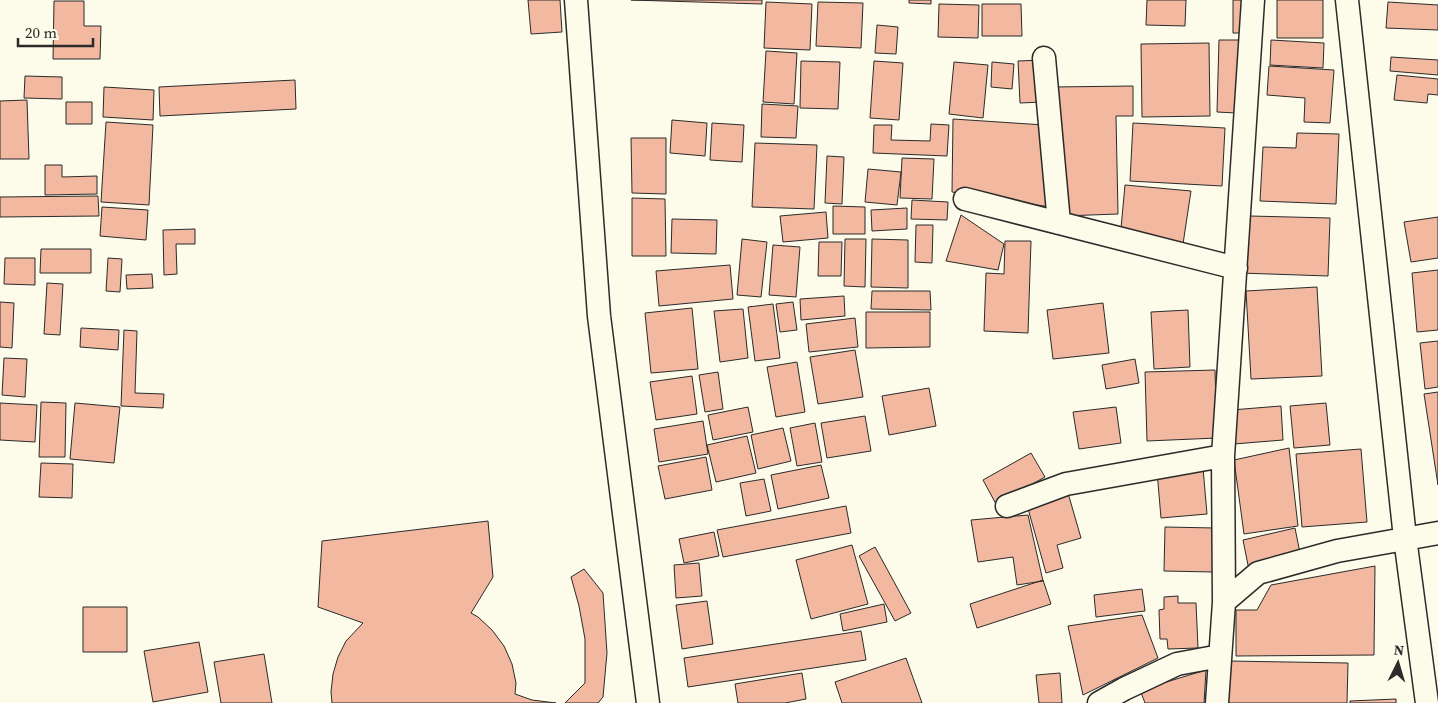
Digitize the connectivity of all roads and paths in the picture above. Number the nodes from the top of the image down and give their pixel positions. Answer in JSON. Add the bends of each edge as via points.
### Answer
{"nodes":[{"id":1,"x":576,"y":0,"type":"edge"},
{"id":2,"x":1253,"y":0,"type":"edge"},
{"id":3,"x":1347,"y":0,"type":"edge"},
{"id":4,"x":1044,"y":58,"type":"dead end"},
{"id":5,"x":965,"y":198,"type":"dead end"},
{"id":6,"x":1059,"y":222,"type":"junction"},
{"id":7,"x":1236,"y":268,"type":"junction"},
{"id":8,"x":1223,"y":456,"type":"junction"},
{"id":9,"x":1007,"y":506,"type":"dead end"},
{"id":10,"x":1438,"y":533,"type":"edge"},
{"id":11,"x":1405,"y":538,"type":"junction"},
{"id":12,"x":1224,"y":602,"type":"junction"},
{"id":13,"x":1220,"y":656,"type":"junction"},
{"id":14,"x":648,"y":703,"type":"edge"},
{"id":15,"x":1099,"y":703,"type":"edge"},
{"id":16,"x":1217,"y":703,"type":"edge"},
{"id":17,"x":1427,"y":703,"type":"edge"}],
"edges":[{"from":1,"to":14,"type":"street","via":[[599,316]]},
{"from":2,"to":7,"type":"street"},
{"from":3,"to":11,"type":"street"},
{"from":4,"to":6,"type":"street"},
{"from":5,"to":6,"type":"street"},
{"from":6,"to":7,"type":"street"},
{"from":7,"to":8,"type":"street"},
{"from":8,"to":9,"type":"street","via":[[1066,484]]},
{"from":8,"to":12,"type":"street"},
{"from":10,"to":11,"type":"street"},
{"from":11,"to":12,"type":"street","via":[[1337,551],[1258,574]]},
{"from":11,"to":17,"type":"street"},
{"from":12,"to":13,"type":"street"},
{"from":13,"to":15,"type":"street","via":[[1177,664]]},
{"from":13,"to":16,"type":"street"}]}
